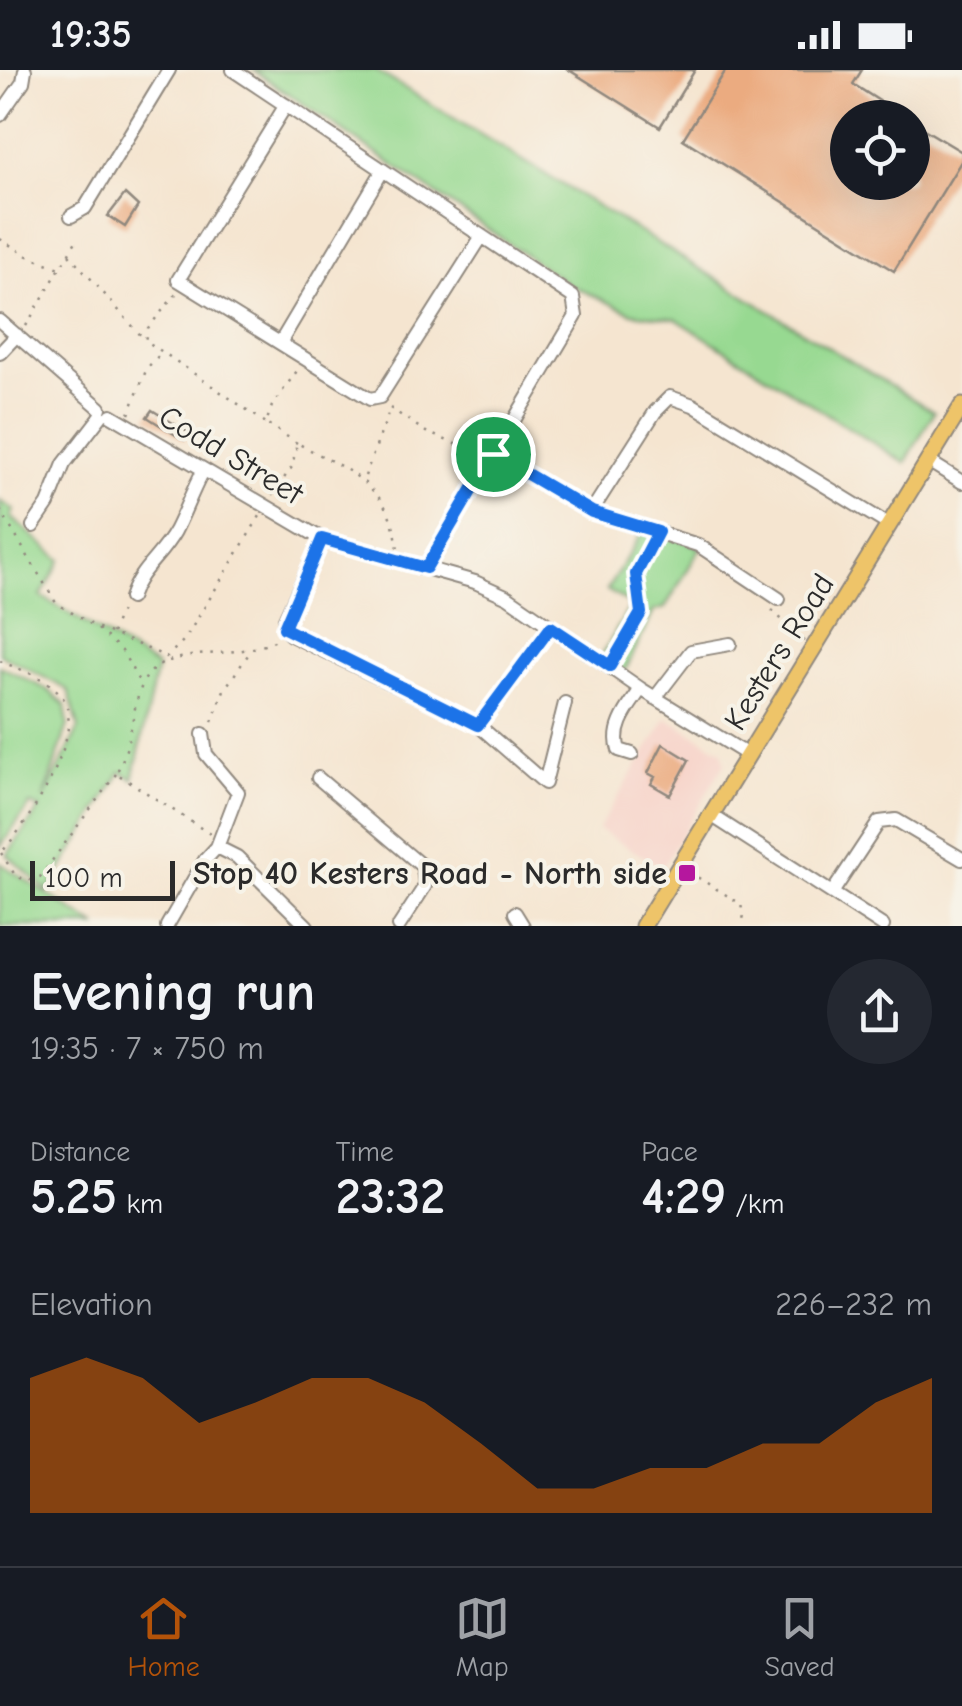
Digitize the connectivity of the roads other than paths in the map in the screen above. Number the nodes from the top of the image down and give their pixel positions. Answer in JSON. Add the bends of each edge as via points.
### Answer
{"nodes":[{"id":1,"x":25,"y":70,"type":"edge"},
{"id":2,"x":169,"y":70,"type":"edge"},
{"id":3,"x":233,"y":70,"type":"edge"},
{"id":4,"x":286,"y":105,"type":"junction"},
{"id":5,"x":0,"y":116,"type":"edge"},
{"id":6,"x":384,"y":170,"type":"junction"},
{"id":7,"x":72,"y":216,"type":"dead end"},
{"id":8,"x":482,"y":236,"type":"junction"},
{"id":9,"x":0,"y":321,"type":"edge"},
{"id":10,"x":22,"y":330,"type":"junction"},
{"id":11,"x":280,"y":343,"type":"junction"},
{"id":12,"x":0,"y":353,"type":"edge"},
{"id":13,"x":962,"y":406,"type":"edge"},
{"id":14,"x":104,"y":413,"type":"junction"},
{"id":15,"x":488,"y":455,"type":"junction"},
{"id":16,"x":928,"y":461,"type":"junction"},
{"id":17,"x":203,"y":472,"type":"junction"},
{"id":18,"x":962,"y":482,"type":"edge"},
{"id":19,"x":592,"y":512,"type":"junction"},
{"id":20,"x":889,"y":525,"type":"junction"},
{"id":21,"x":33,"y":526,"type":"dead end"},
{"id":22,"x":322,"y":539,"type":"junction"},
{"id":23,"x":426,"y":568,"type":"junction"},
{"id":24,"x":777,"y":598,"type":"road end"},
{"id":25,"x":128,"y":599,"type":"road end"},
{"id":26,"x":551,"y":627,"type":"junction"},
{"id":27,"x":730,"y":644,"type":"dead end"},
{"id":28,"x":641,"y":689,"type":"junction"},
{"id":29,"x":655,"y":698,"type":"junction"},
{"id":30,"x":564,"y":703,"type":"dead end"},
{"id":31,"x":478,"y":725,"type":"junction"},
{"id":32,"x":203,"y":734,"type":"dead end"},
{"id":33,"x":632,"y":754,"type":"dead end"},
{"id":34,"x":748,"y":755,"type":"junction"},
{"id":35,"x":318,"y":778,"type":"dead end"},
{"id":36,"x":711,"y":815,"type":"junction"},
{"id":37,"x":214,"y":841,"type":"junction"},
{"id":38,"x":962,"y":859,"type":"edge"},
{"id":39,"x":832,"y":894,"type":"junction"},
{"id":40,"x":515,"y":913,"type":"dead end"},
{"id":41,"x":168,"y":926,"type":"edge"},
{"id":42,"x":307,"y":926,"type":"edge"},
{"id":43,"x":399,"y":926,"type":"edge"},
{"id":44,"x":524,"y":926,"type":"edge"},
{"id":45,"x":642,"y":926,"type":"edge"},
{"id":46,"x":883,"y":926,"type":"edge"}],
"edges":[{"from":1,"to":5,"type":"street"},
{"from":2,"to":7,"type":"street","via":[[84,208]]},
{"from":3,"to":4,"type":"street"},
{"from":4,"to":6,"type":"street"},
{"from":4,"to":11,"type":"street","via":[[178,280]]},
{"from":6,"to":8,"type":"street"},
{"from":6,"to":11,"type":"street"},
{"from":8,"to":11,"type":"street","via":[[380,398],[370,399]]},
{"from":8,"to":15,"type":"street","via":[[573,296],[576,306],[576,316]]},
{"from":9,"to":10,"type":"street","name":"Codd Street"},
{"from":10,"to":12,"type":"street"},
{"from":10,"to":14,"type":"street","name":"Codd Street"},
{"from":13,"to":16,"type":"main road","name":"Kesters Road"},
{"from":14,"to":17,"type":"street","name":"Codd Street"},
{"from":14,"to":21,"type":"street","via":[[64,464]]},
{"from":15,"to":19,"type":"street"},
{"from":15,"to":23,"type":"street"},
{"from":16,"to":18,"type":"street"},
{"from":16,"to":20,"type":"main road","name":"Kesters Road"},
{"from":17,"to":22,"type":"street","name":"Codd Street"},
{"from":17,"to":25,"type":"street","via":[[175,531],[139,572]]},
{"from":19,"to":20,"type":"street","via":[[670,397]]},
{"from":19,"to":24,"type":"street","via":[[698,545]]},
{"from":20,"to":34,"type":"main road","name":"Kesters Road"},
{"from":22,"to":23,"type":"street","name":"Codd Street"},
{"from":22,"to":31,"type":"street","via":[[284,628]]},
{"from":23,"to":26,"type":"street","name":"Codd Street","via":[[508,597]]},
{"from":26,"to":28,"type":"street","name":"Codd Street"},
{"from":26,"to":31,"type":"street"},
{"from":27,"to":29,"type":"street","via":[[691,651]]},
{"from":28,"to":29,"type":"street","name":"Codd Street"},
{"from":28,"to":33,"type":"street","via":[[618,726],[618,750]]},
{"from":29,"to":34,"type":"street","name":"Codd Street"},
{"from":30,"to":31,"type":"street","via":[[545,782]]},
{"from":32,"to":37,"type":"street","via":[[206,754],[238,792]]},
{"from":34,"to":36,"type":"main road","name":"Kesters Road"},
{"from":35,"to":43,"type":"street","via":[[422,866],[425,886]]},
{"from":36,"to":39,"type":"street"},
{"from":36,"to":45,"type":"main road","name":"Kesters Road"},
{"from":37,"to":41,"type":"street"},
{"from":37,"to":42,"type":"street"},
{"from":38,"to":39,"type":"street","via":[[896,820],[878,822]]},
{"from":39,"to":46,"type":"street"},
{"from":40,"to":44,"type":"street"}]}
